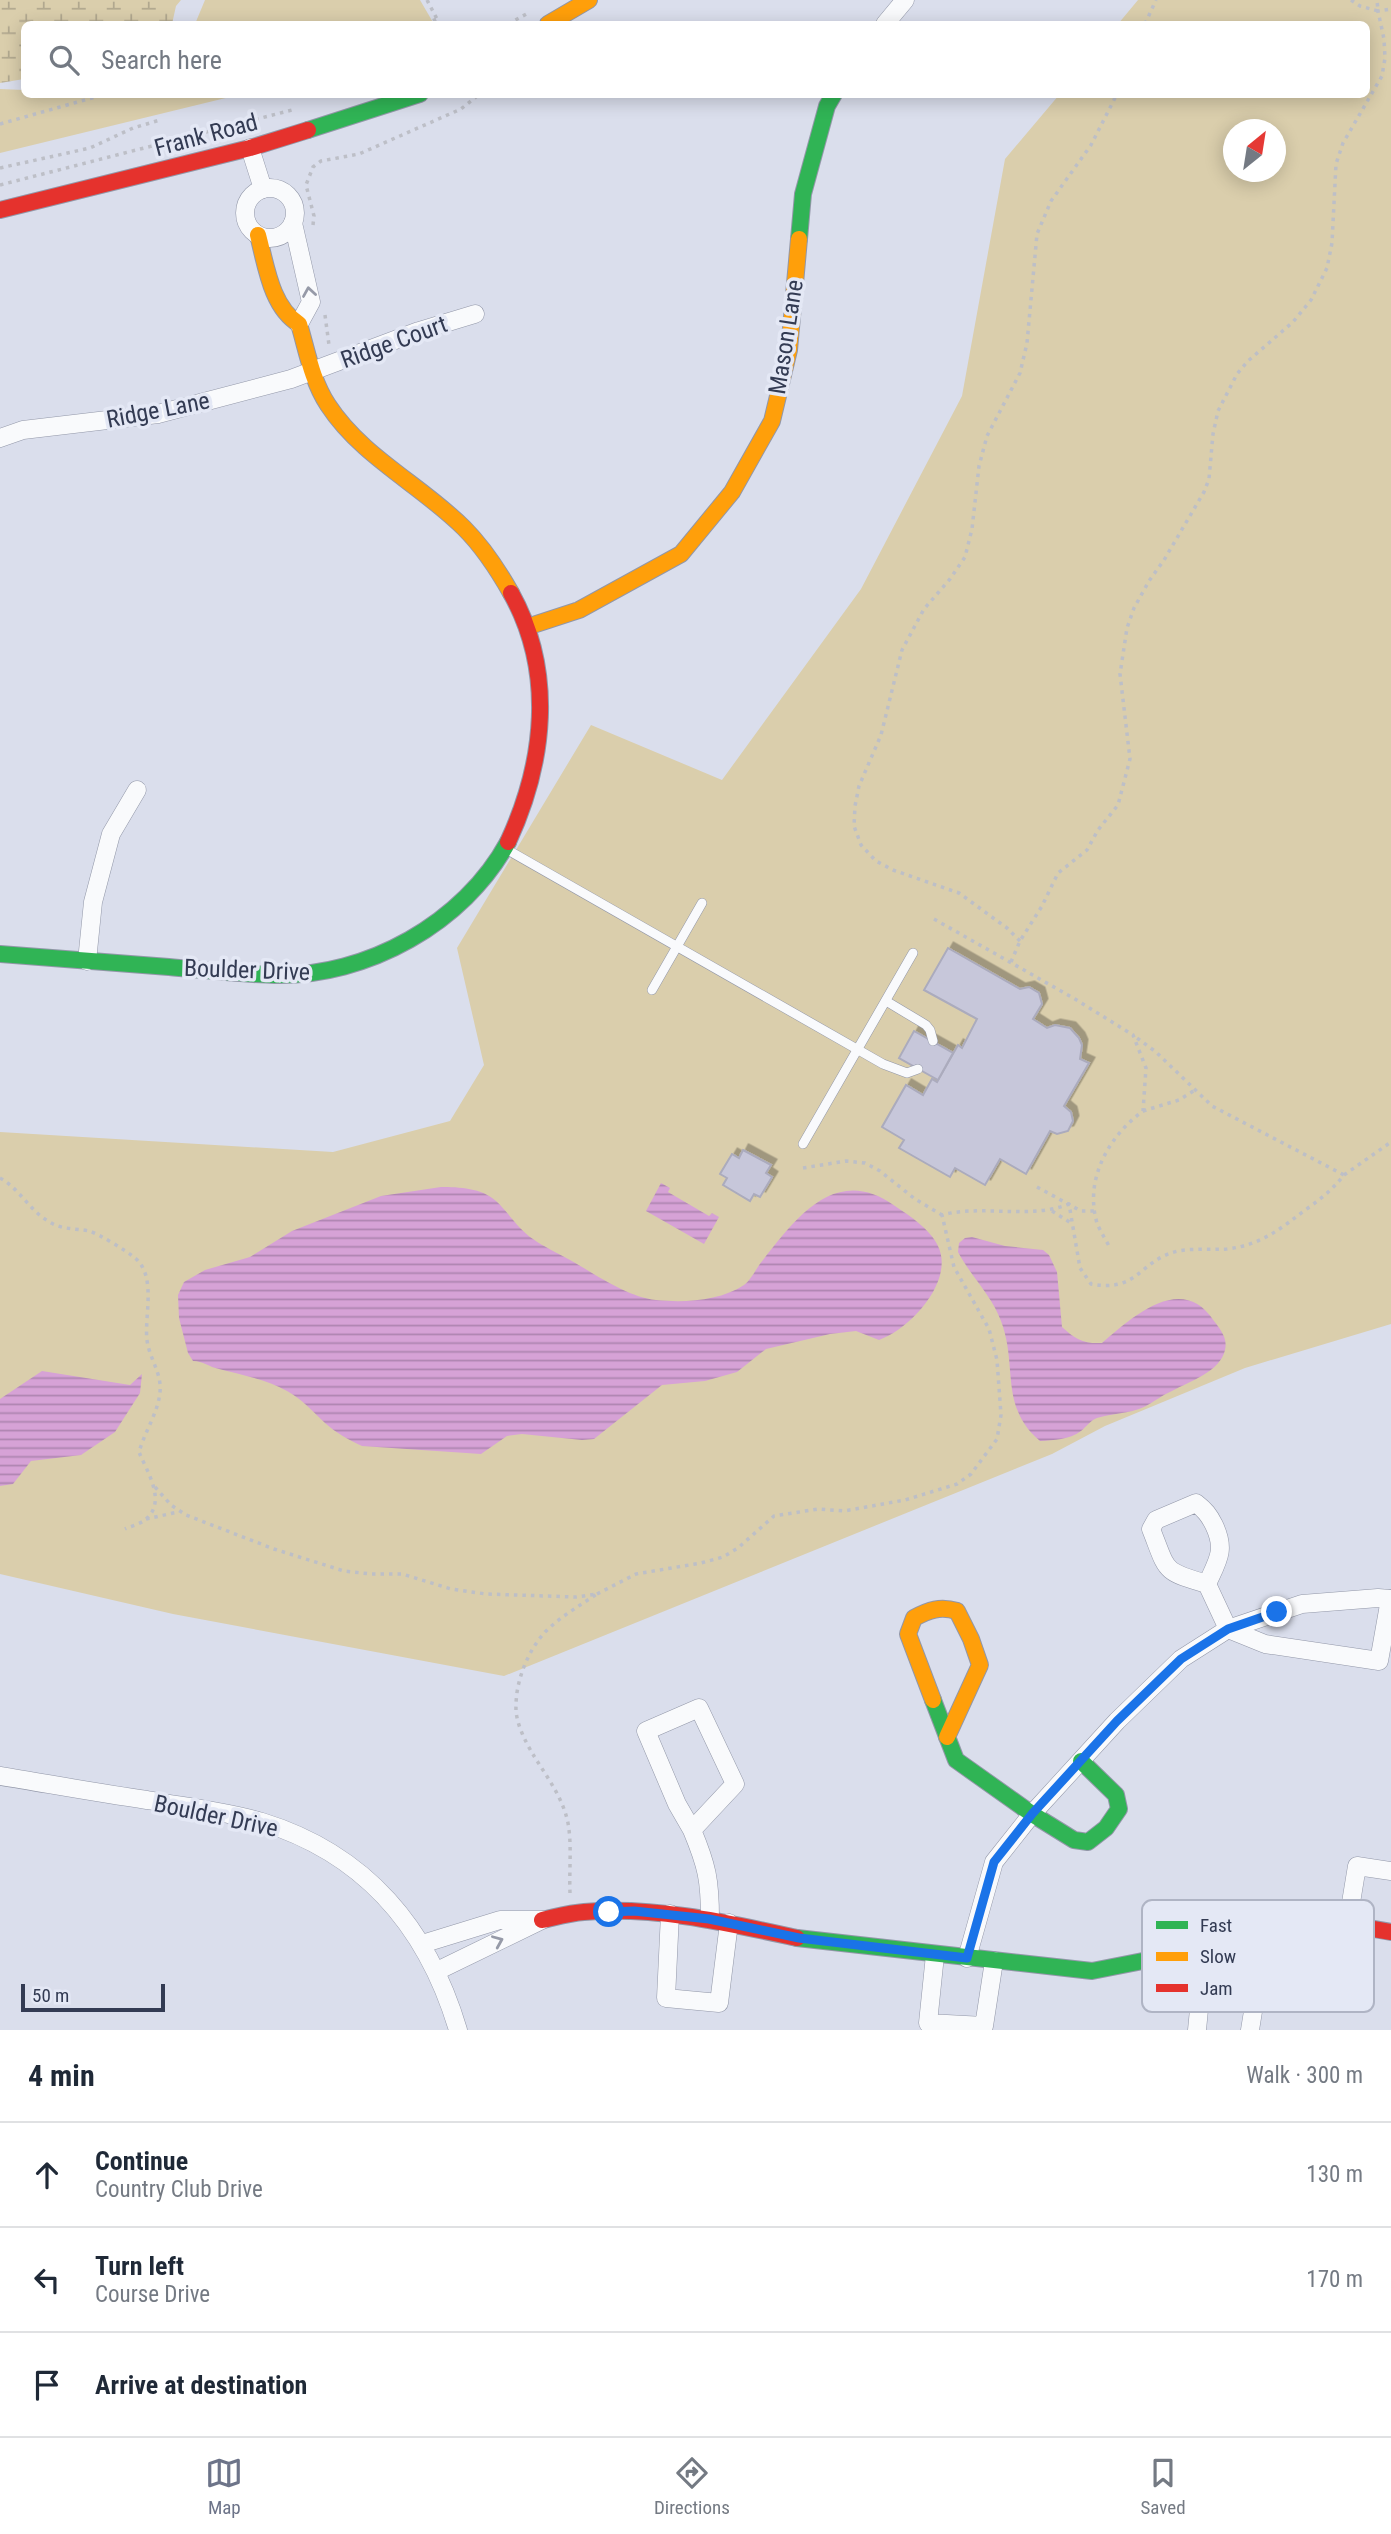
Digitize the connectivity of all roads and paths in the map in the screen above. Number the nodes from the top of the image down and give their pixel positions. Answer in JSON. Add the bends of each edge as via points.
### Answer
{"nodes":[{"id":1,"x":427,"y":0,"type":"edge"},
{"id":2,"x":589,"y":0,"type":"edge"},
{"id":3,"x":905,"y":0,"type":"edge"},
{"id":4,"x":1156,"y":0,"type":"edge"},
{"id":5,"x":1351,"y":0,"type":"edge"},
{"id":6,"x":1377,"y":0,"type":"edge"},
{"id":7,"x":1391,"y":9,"type":"edge"},
{"id":8,"x":1378,"y":11,"type":"junction"},
{"id":9,"x":437,"y":19,"type":"joint"},
{"id":10,"x":432,"y":21,"type":"edge"},
{"id":11,"x":553,"y":21,"type":"edge"},
{"id":12,"x":888,"y":21,"type":"edge"},
{"id":13,"x":1146,"y":21,"type":"edge"},
{"id":14,"x":1370,"y":97,"type":"edge"},
{"id":15,"x":92,"y":98,"type":"edge"},
{"id":16,"x":407,"y":98,"type":"edge"},
{"id":17,"x":475,"y":98,"type":"edge"},
{"id":18,"x":832,"y":98,"type":"edge"},
{"id":19,"x":1115,"y":98,"type":"edge"},
{"id":20,"x":1369,"y":98,"type":"edge"},
{"id":21,"x":306,"y":106,"type":"dead end"},
{"id":22,"x":160,"y":120,"type":"dead end"},
{"id":23,"x":0,"y":124,"type":"edge"},
{"id":24,"x":250,"y":148,"type":"junction"},
{"id":25,"x":0,"y":168,"type":"edge"},
{"id":26,"x":0,"y":185,"type":"edge"},
{"id":27,"x":263,"y":189,"type":"junction"},
{"id":28,"x":0,"y":210,"type":"edge"},
{"id":29,"x":293,"y":223,"type":"junction"},
{"id":30,"x":312,"y":234,"type":"dead end"},
{"id":31,"x":258,"y":235,"type":"junction"},
{"id":32,"x":326,"y":310,"type":"dead end"},
{"id":33,"x":475,"y":314,"type":"dead end"},
{"id":34,"x":299,"y":324,"type":"junction"},
{"id":35,"x":329,"y":345,"type":"dead end"},
{"id":36,"x":314,"y":371,"type":"junction"},
{"id":37,"x":0,"y":438,"type":"edge"},
{"id":38,"x":527,"y":627,"type":"junction"},
{"id":39,"x":137,"y":790,"type":"dead end"},
{"id":40,"x":505,"y":848,"type":"junction"},
{"id":41,"x":702,"y":903,"type":"dead end"},
{"id":42,"x":934,"y":919,"type":"dead end"},
{"id":43,"x":1020,"y":941,"type":"junction"},
{"id":44,"x":677,"y":947,"type":"junction"},
{"id":45,"x":913,"y":953,"type":"dead end"},
{"id":46,"x":0,"y":954,"type":"edge"},
{"id":47,"x":87,"y":961,"type":"junction"},
{"id":48,"x":1011,"y":962,"type":"junction"},
{"id":49,"x":652,"y":990,"type":"dead end"},
{"id":50,"x":886,"y":1001,"type":"junction"},
{"id":51,"x":1133,"y":1035,"type":"junction"},
{"id":52,"x":933,"y":1041,"type":"dead end"},
{"id":53,"x":858,"y":1049,"type":"junction"},
{"id":54,"x":918,"y":1069,"type":"dead end"},
{"id":55,"x":1195,"y":1090,"type":"junction"},
{"id":56,"x":1143,"y":1111,"type":"junction"},
{"id":57,"x":1391,"y":1142,"type":"edge"},
{"id":58,"x":803,"y":1144,"type":"dead end"},
{"id":59,"x":803,"y":1168,"type":"dead end"},
{"id":60,"x":1344,"y":1175,"type":"junction"},
{"id":61,"x":0,"y":1178,"type":"edge"},
{"id":62,"x":1037,"y":1187,"type":"dead end"},
{"id":63,"x":1069,"y":1204,"type":"junction"},
{"id":64,"x":1052,"y":1211,"type":"junction"},
{"id":65,"x":1096,"y":1211,"type":"junction"},
{"id":66,"x":942,"y":1215,"type":"junction"},
{"id":67,"x":1072,"y":1223,"type":"junction"},
{"id":68,"x":1110,"y":1248,"type":"dead end"},
{"id":69,"x":155,"y":1488,"type":"junction"},
{"id":70,"x":181,"y":1512,"type":"junction"},
{"id":71,"x":146,"y":1519,"type":"junction"},
{"id":72,"x":125,"y":1529,"type":"dead end"},
{"id":73,"x":1207,"y":1584,"type":"junction"},
{"id":74,"x":597,"y":1594,"type":"junction"},
{"id":75,"x":1391,"y":1599,"type":"edge"},
{"id":76,"x":1228,"y":1629,"type":"junction"},
{"id":77,"x":947,"y":1737,"type":"junction"},
{"id":78,"x":1081,"y":1761,"type":"junction"},
{"id":79,"x":0,"y":1776,"type":"edge"},
{"id":80,"x":1032,"y":1814,"type":"junction"},
{"id":81,"x":692,"y":1830,"type":"junction"},
{"id":82,"x":1391,"y":1871,"type":"edge"},
{"id":83,"x":1351,"y":1900,"type":"edge"},
{"id":84,"x":570,"y":1914,"type":"junction"},
{"id":85,"x":670,"y":1914,"type":"junction"},
{"id":86,"x":709,"y":1919,"type":"junction"},
{"id":87,"x":542,"y":1920,"type":"junction"},
{"id":88,"x":729,"y":1923,"type":"junction"},
{"id":89,"x":422,"y":1944,"type":"junction"},
{"id":90,"x":935,"y":1955,"type":"junction"},
{"id":91,"x":967,"y":1958,"type":"junction"},
{"id":92,"x":994,"y":1961,"type":"junction"},
{"id":93,"x":1142,"y":1961,"type":"edge"},
{"id":94,"x":437,"y":1971,"type":"junction"},
{"id":95,"x":1199,"y":2012,"type":"edge"},
{"id":96,"x":1253,"y":2012,"type":"edge"},
{"id":97,"x":458,"y":2030,"type":"edge"},
{"id":98,"x":1197,"y":2030,"type":"edge"},
{"id":99,"x":1250,"y":2030,"type":"edge"}],
"edges":[{"from":1,"to":9,"type":"path"},
{"from":2,"to":11,"type":"street"},
{"from":3,"to":12,"type":"street"},
{"from":4,"to":13,"type":"path"},
{"from":5,"to":8,"type":"path"},
{"from":6,"to":8,"type":"path"},
{"from":7,"to":8,"type":"path"},
{"from":8,"to":14,"type":"path","via":[[1385,58],[1382,76]]},
{"from":9,"to":10,"type":"path"},
{"from":15,"to":23,"type":"path"},
{"from":16,"to":24,"type":"street","name":"Frank Road"},
{"from":17,"to":30,"type":"path","via":[[461,109],[359,154],[321,161],[313,167],[306,185],[314,216]]},
{"from":18,"to":38,"type":"street","name":"Mason Lane","via":[[803,194],[789,350],[772,421],[732,492],[681,554],[579,610]]},
{"from":19,"to":43,"type":"path","via":[[1091,145],[1051,201],[1037,234],[1027,343],[1020,373],[982,456],[965,557],[924,609],[902,650],[881,735],[855,806],[854,826],[861,845],[876,860],[959,893]]},
{"from":20,"to":43,"type":"path","via":[[1336,164],[1327,268],[1311,300],[1293,322],[1237,374],[1218,411],[1204,492],[1134,608],[1120,674],[1130,759],[1118,804],[1087,850],[1058,873]]},
{"from":21,"to":26,"type":"path"},
{"from":22,"to":25,"type":"path","via":[[90,148]]},
{"from":24,"to":27,"type":"street"},
{"from":24,"to":28,"type":"street","name":"Frank Road"},
{"from":27,"to":29,"type":"street","via":[[277,189],[290,198]]},
{"from":27,"to":31,"type":"street","name":"Boulder Drive","via":[[252,195],[244,210],[248,227]]},
{"from":29,"to":31,"type":"street","via":[[277,237]]},
{"from":34,"to":29,"type":"street","one_way":true,"via":[[312,302]]},
{"from":31,"to":34,"type":"street","name":"Boulder Drive","via":[[271,285],[286,316]]},
{"from":32,"to":35,"type":"path"},
{"from":33,"to":36,"type":"street","name":"Ridge Court"},
{"from":34,"to":36,"type":"street","name":"Boulder Drive"},
{"from":36,"to":37,"type":"street","name":"Ridge Lane","via":[[158,414],[23,430]]},
{"from":36,"to":38,"type":"street","name":"Boulder Drive","via":[[326,402],[344,427],[449,514],[483,549],[512,593]]},
{"from":38,"to":40,"type":"street","name":"Boulder Drive","via":[[539,681],[539,747],[518,822]]},
{"from":39,"to":47,"type":"street","via":[[111,834],[93,902]]},
{"from":40,"to":44,"type":"lane"},
{"from":40,"to":47,"type":"street","name":"Boulder Drive","via":[[477,886],[433,926],[383,954],[353,964],[322,972],[276,975]]},
{"from":41,"to":44,"type":"lane"},
{"from":42,"to":48,"type":"path"},
{"from":43,"to":48,"type":"path"},
{"from":44,"to":49,"type":"lane"},
{"from":44,"to":53,"type":"lane"},
{"from":45,"to":50,"type":"lane"},
{"from":46,"to":47,"type":"street","name":"Boulder Drive"},
{"from":48,"to":51,"type":"path"},
{"from":50,"to":52,"type":"lane","via":[[926,1024]]},
{"from":50,"to":53,"type":"lane"},
{"from":51,"to":55,"type":"path"},
{"from":51,"to":56,"type":"path","via":[[1146,1068]]},
{"from":53,"to":54,"type":"lane","via":[[898,1071]]},
{"from":53,"to":58,"type":"lane"},
{"from":55,"to":56,"type":"path"},
{"from":55,"to":60,"type":"path","via":[[1241,1124]]},
{"from":56,"to":65,"type":"path","via":[[1116,1135],[1101,1160],[1094,1191]]},
{"from":57,"to":60,"type":"path"},
{"from":59,"to":66,"type":"path","via":[[864,1163]]},
{"from":60,"to":67,"type":"path","via":[[1326,1196],[1269,1237],[1228,1249],[1179,1251],[1156,1259],[1126,1283],[1110,1287],[1091,1284],[1080,1268]]},
{"from":61,"to":69,"type":"path","via":[[48,1222],[90,1231],[137,1259],[145,1273],[147,1342],[161,1388],[139,1452]]},
{"from":62,"to":63,"type":"path"},
{"from":63,"to":64,"type":"path"},
{"from":63,"to":65,"type":"path","via":[[1081,1211]]},
{"from":63,"to":67,"type":"path"},
{"from":64,"to":66,"type":"path","via":[[961,1210]]},
{"from":64,"to":67,"type":"path"},
{"from":65,"to":68,"type":"path"},
{"from":66,"to":74,"type":"path","via":[[954,1267],[989,1329],[997,1360],[1001,1415],[997,1439],[971,1474],[935,1492],[880,1505],[774,1516],[723,1557],[636,1574]]},
{"from":69,"to":70,"type":"path"},
{"from":69,"to":71,"type":"path","via":[[154,1506]]},
{"from":70,"to":71,"type":"path"},
{"from":70,"to":74,"type":"path","via":[[344,1571],[402,1574],[451,1590],[486,1594]]},
{"from":71,"to":72,"type":"path"},
{"from":73,"to":73,"type":"street","via":[[1220,1554],[1221,1539],[1207,1511],[1196,1503],[1157,1520],[1151,1529],[1166,1568]]},
{"from":73,"to":76,"type":"street"},
{"from":74,"to":84,"type":"path","via":[[544,1634],[520,1678],[515,1708],[568,1822]]},
{"from":75,"to":76,"type":"street","via":[[1302,1604]]},
{"from":75,"to":76,"type":"street","via":[[1379,1661],[1265,1644]]},
{"from":76,"to":78,"type":"street","via":[[1181,1659]]},
{"from":77,"to":77,"type":"street","via":[[908,1634],[914,1618],[945,1606],[957,1611],[980,1665]]},
{"from":77,"to":80,"type":"street","via":[[956,1760]]},
{"from":78,"to":80,"type":"street"},
{"from":78,"to":80,"type":"street","via":[[1116,1795],[1119,1809],[1106,1828],[1088,1842],[1074,1840]]},
{"from":79,"to":89,"type":"street","name":"Boulder Drive","via":[[240,1816],[282,1829],[320,1847],[368,1881]]},
{"from":80,"to":91,"type":"street","via":[[994,1862]]},
{"from":81,"to":81,"type":"street","via":[[735,1784],[699,1708],[646,1731]]},
{"from":81,"to":86,"type":"street","via":[[706,1863]]},
{"from":82,"to":83,"type":"street","via":[[1357,1866]]},
{"from":84,"to":85,"type":"street"},
{"from":84,"to":87,"type":"street"},
{"from":85,"to":86,"type":"street"},
{"from":85,"to":88,"type":"street","via":[[666,1998],[719,2003]]},
{"from":86,"to":88,"type":"street"},
{"from":87,"to":89,"type":"street","via":[[500,1920]]},
{"from":94,"to":87,"type":"street","one_way":true},
{"from":88,"to":90,"type":"street","via":[[799,1938]]},
{"from":89,"to":94,"type":"street","name":"Boulder Drive"},
{"from":90,"to":91,"type":"street"},
{"from":90,"to":92,"type":"street","via":[[928,2023],[984,2026]]},
{"from":91,"to":92,"type":"street"},
{"from":92,"to":93,"type":"street","via":[[1092,1971]]},
{"from":94,"to":97,"type":"street","name":"Boulder Drive"},
{"from":95,"to":98,"type":"street"},
{"from":96,"to":99,"type":"street"}]}
